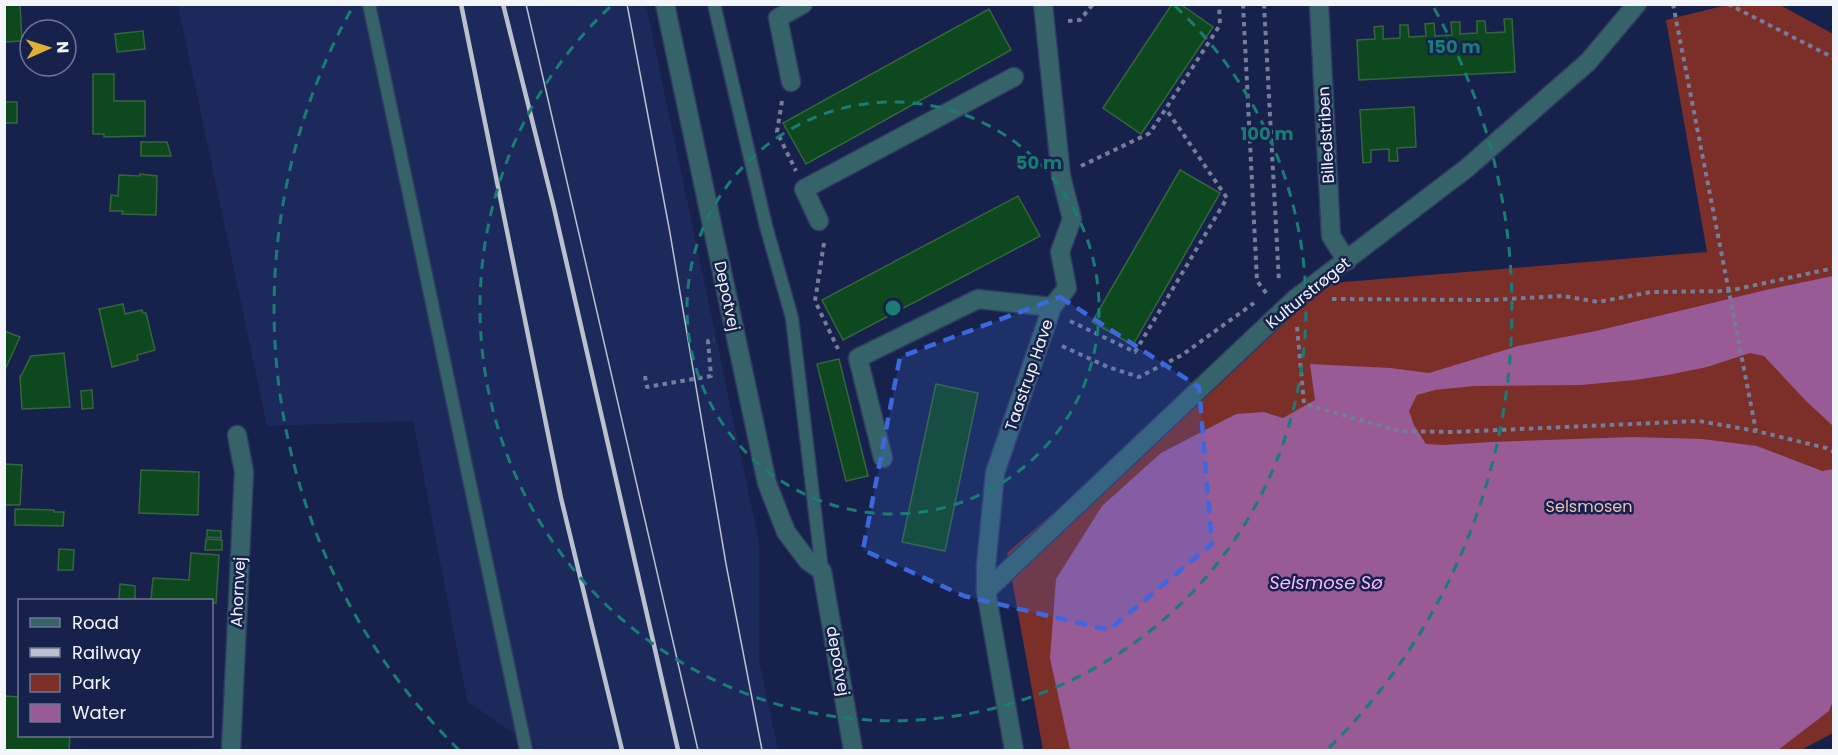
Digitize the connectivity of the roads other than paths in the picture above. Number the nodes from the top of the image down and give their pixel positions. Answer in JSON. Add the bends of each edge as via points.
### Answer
{"nodes":[{"id":1,"x":369,"y":4,"type":"edge"},
{"id":2,"x":665,"y":4,"type":"edge"},
{"id":3,"x":714,"y":4,"type":"edge"},
{"id":4,"x":803,"y":4,"type":"edge"},
{"id":5,"x":1043,"y":4,"type":"edge"},
{"id":6,"x":1319,"y":4,"type":"edge"},
{"id":7,"x":1637,"y":4,"type":"edge"},
{"id":8,"x":1014,"y":77,"type":"dead end"},
{"id":9,"x":791,"y":82,"type":"road end"},
{"id":10,"x":819,"y":221,"type":"dead end"},
{"id":11,"x":1347,"y":261,"type":"junction"},
{"id":12,"x":1051,"y":309,"type":"junction"},
{"id":13,"x":237,"y":435,"type":"dead end"},
{"id":14,"x":883,"y":458,"type":"dead end"},
{"id":15,"x":822,"y":571,"type":"junction"},
{"id":16,"x":986,"y":591,"type":"junction"},
{"id":17,"x":231,"y":750,"type":"edge"},
{"id":18,"x":526,"y":750,"type":"edge"},
{"id":19,"x":854,"y":750,"type":"edge"},
{"id":20,"x":1014,"y":750,"type":"edge"}],
"edges":[{"from":1,"to":18,"type":"lane"},
{"from":2,"to":15,"type":"street","name":"Depotvej","via":[[767,483],[786,532],[808,561]]},
{"from":3,"to":15,"type":"lane","via":[[766,226],[792,318]]},
{"from":4,"to":9,"type":"street","via":[[778,18]]},
{"from":5,"to":12,"type":"street","name":"Taastrup Have","via":[[1061,176],[1072,219],[1060,252],[1066,288]]},
{"from":6,"to":11,"type":"street","name":"Billedstriben","via":[[1331,236]]},
{"from":7,"to":11,"type":"street","name":"Kulturstrøget","via":[[1588,62],[1467,168]]},
{"from":8,"to":10,"type":"street","via":[[804,189]]},
{"from":11,"to":16,"type":"street","name":"Kulturstrøget","via":[[1295,299]]},
{"from":12,"to":14,"type":"street","via":[[978,299],[858,358]]},
{"from":12,"to":16,"type":"street","name":"Taastrup Have","via":[[995,473]]},
{"from":13,"to":17,"type":"street","name":"Ahornvej","via":[[244,472]]},
{"from":15,"to":19,"type":"street","name":"depotvej"},
{"from":16,"to":20,"type":"street","name":"Taastrup Have"}]}
